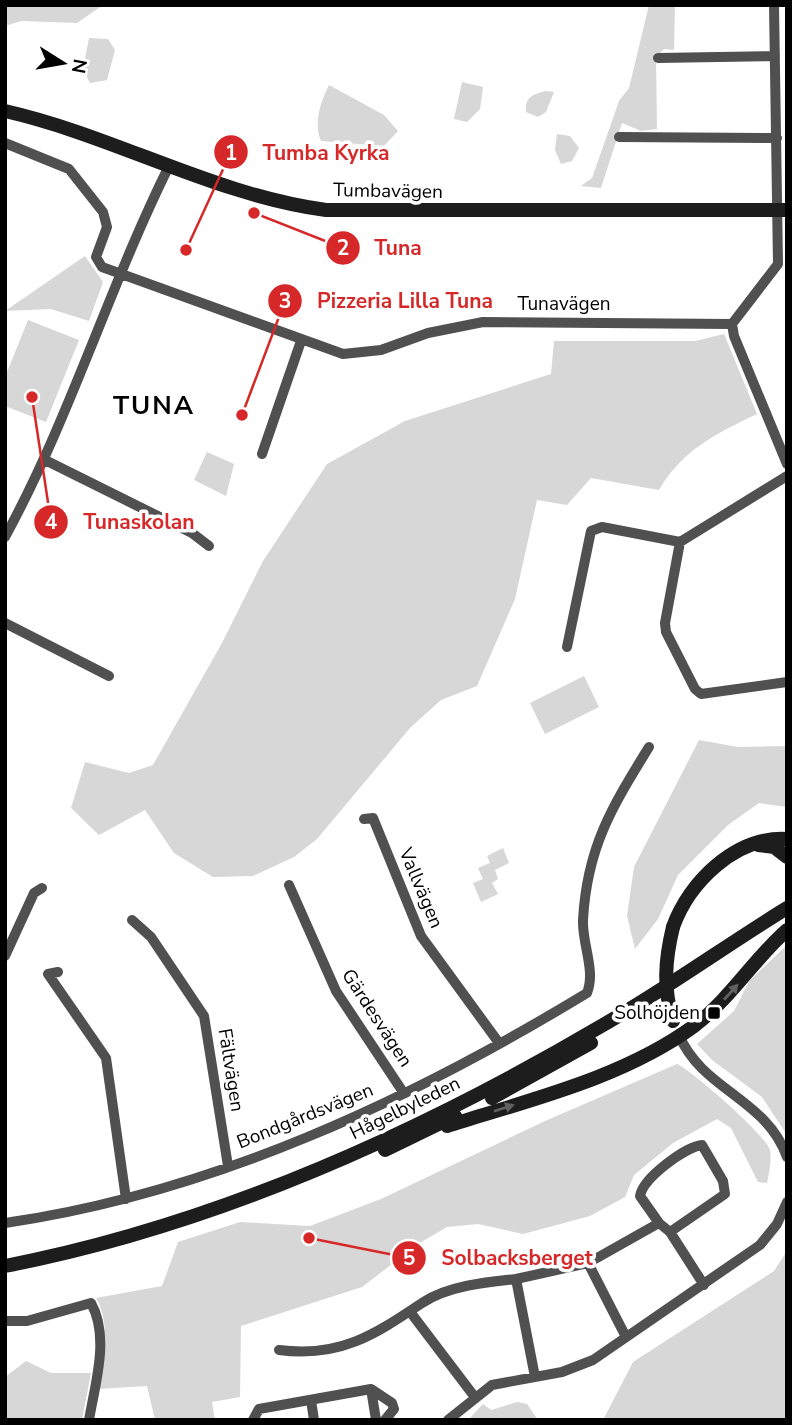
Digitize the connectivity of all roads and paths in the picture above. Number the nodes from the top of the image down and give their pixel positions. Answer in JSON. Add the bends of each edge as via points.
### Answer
{"nodes":[{"id":1,"x":774,"y":5,"type":"edge"},
{"id":2,"x":775,"y":56,"type":"junction"},
{"id":3,"x":658,"y":58,"type":"dead end"},
{"id":4,"x":781,"y":82,"type":"edge"},
{"id":5,"x":5,"y":111,"type":"edge"},
{"id":6,"x":619,"y":137,"type":"dead end"},
{"id":7,"x":777,"y":138,"type":"junction"},
{"id":8,"x":5,"y":143,"type":"edge"},
{"id":9,"x":170,"y":166,"type":"junction"},
{"id":10,"x":783,"y":210,"type":"edge"},
{"id":11,"x":119,"y":274,"type":"junction"},
{"id":12,"x":732,"y":324,"type":"junction"},
{"id":13,"x":301,"y":341,"type":"junction"},
{"id":14,"x":261,"y":454,"type":"dead end"},
{"id":15,"x":45,"y":460,"type":"junction"},
{"id":16,"x":787,"y":464,"type":"edge"},
{"id":17,"x":787,"y":475,"type":"edge"},
{"id":18,"x":5,"y":537,"type":"edge"},
{"id":19,"x":680,"y":541,"type":"junction"},
{"id":20,"x":209,"y":546,"type":"dead end"},
{"id":21,"x":5,"y":623,"type":"edge"},
{"id":22,"x":567,"y":647,"type":"dead end"},
{"id":23,"x":109,"y":676,"type":"dead end"},
{"id":24,"x":787,"y":682,"type":"edge"},
{"id":25,"x":649,"y":747,"type":"dead end"},
{"id":26,"x":365,"y":819,"type":"dead end"},
{"id":27,"x":787,"y":839,"type":"edge"},
{"id":28,"x":750,"y":846,"type":"junction"},
{"id":29,"x":787,"y":857,"type":"edge"},
{"id":30,"x":289,"y":885,"type":"dead end"},
{"id":31,"x":42,"y":888,"type":"dead end"},
{"id":32,"x":787,"y":895,"type":"edge"},
{"id":33,"x":787,"y":908,"type":"edge"},
{"id":34,"x":787,"y":918,"type":"edge"},
{"id":35,"x":132,"y":920,"type":"dead end"},
{"id":36,"x":787,"y":930,"type":"edge"},
{"id":37,"x":730,"y":944,"type":"junction"},
{"id":38,"x":5,"y":956,"type":"edge"},
{"id":39,"x":58,"y":972,"type":"dead end"},
{"id":40,"x":679,"y":1035,"type":"junction"},
{"id":41,"x":499,"y":1043,"type":"junction"},
{"id":42,"x":403,"y":1093,"type":"junction"},
{"id":43,"x":416,"y":1136,"type":"junction"},
{"id":44,"x":787,"y":1157,"type":"edge"},
{"id":45,"x":229,"y":1166,"type":"junction"},
{"id":46,"x":126,"y":1199,"type":"junction"},
{"id":47,"x":787,"y":1202,"type":"edge"},
{"id":48,"x":5,"y":1223,"type":"edge"},
{"id":49,"x":659,"y":1223,"type":"junction"},
{"id":50,"x":670,"y":1232,"type":"junction"},
{"id":51,"x":588,"y":1263,"type":"junction"},
{"id":52,"x":5,"y":1266,"type":"edge"},
{"id":53,"x":5,"y":1274,"type":"edge"},
{"id":54,"x":516,"y":1279,"type":"junction"},
{"id":55,"x":704,"y":1285,"type":"junction"},
{"id":56,"x":411,"y":1313,"type":"junction"},
{"id":57,"x":5,"y":1321,"type":"edge"},
{"id":58,"x":626,"y":1337,"type":"junction"},
{"id":59,"x":279,"y":1350,"type":"dead end"},
{"id":60,"x":535,"y":1377,"type":"junction"},
{"id":61,"x":371,"y":1389,"type":"junction"},
{"id":62,"x":474,"y":1396,"type":"junction"},
{"id":63,"x":311,"y":1400,"type":"junction"},
{"id":64,"x":89,"y":1420,"type":"edge"},
{"id":65,"x":253,"y":1420,"type":"edge"},
{"id":66,"x":314,"y":1420,"type":"edge"},
{"id":67,"x":376,"y":1420,"type":"edge"},
{"id":68,"x":386,"y":1420,"type":"edge"},
{"id":69,"x":448,"y":1420,"type":"edge"}],
"edges":[{"from":1,"to":2,"type":"street"},
{"from":2,"to":3,"type":"street"},
{"from":2,"to":4,"type":"street"},
{"from":4,"to":7,"type":"street"},
{"from":5,"to":9,"type":"main road","name":"Tumbavägen"},
{"from":6,"to":7,"type":"street"},
{"from":7,"to":10,"type":"street"},
{"from":8,"to":11,"type":"street","via":[[69,169],[106,216],[97,262]]},
{"from":9,"to":10,"type":"main road","name":"Tumbavägen","via":[[290,205],[413,212]]},
{"from":9,"to":11,"type":"street"},
{"from":10,"to":12,"type":"street","via":[[775,270]]},
{"from":11,"to":13,"type":"street","name":"Tunavägen"},
{"from":11,"to":15,"type":"street"},
{"from":12,"to":13,"type":"street","name":"Tunavägen","via":[[483,322],[350,354]]},
{"from":12,"to":16,"type":"street"},
{"from":13,"to":14,"type":"street"},
{"from":15,"to":18,"type":"street"},
{"from":15,"to":20,"type":"street","via":[[192,533]]},
{"from":17,"to":19,"type":"street"},
{"from":19,"to":22,"type":"street","via":[[602,527],[591,531]]},
{"from":19,"to":24,"type":"street","via":[[665,623],[695,690],[712,695]]},
{"from":21,"to":23,"type":"street"},
{"from":25,"to":41,"type":"street","name":"Bondgårdsvägen","via":[[600,831],[584,902],[591,983],[587,993]]},
{"from":26,"to":41,"type":"street","name":"Vallvägen","via":[[373,818],[421,936]]},
{"from":27,"to":28,"type":"main road","via":[[769,838]]},
{"from":28,"to":29,"type":"main road","via":[[767,845]]},
{"from":28,"to":40,"type":"main road","bridge":true,"via":[[700,881],[673,927],[665,982]]},
{"from":30,"to":42,"type":"street","name":"Gärdesvägen","via":[[336,991]]},
{"from":31,"to":38,"type":"street","via":[[34,893]]},
{"from":32,"to":37,"type":"main road"},
{"from":33,"to":37,"type":"main road","name":"Hågelbyleden"},
{"from":34,"to":43,"type":"main road","name":"Hågelbyleden","via":[[539,1074]]},
{"from":35,"to":45,"type":"street","name":"Fältvägen","via":[[151,936],[204,1016]]},
{"from":40,"to":36,"type":"main road","one_way":true,"via":[[729,996]]},
{"from":37,"to":52,"type":"main road","name":"Hågelbyleden","via":[[533,1065],[342,1160],[160,1226]]},
{"from":39,"to":46,"type":"street","via":[[48,974],[106,1058]]},
{"from":43,"to":40,"type":"main road","one_way":true,"via":[[587,1080]]},
{"from":40,"to":44,"type":"street","via":[[706,1072],[768,1122]]},
{"from":41,"to":42,"type":"street","name":"Bondgårdsvägen"},
{"from":42,"to":45,"type":"street","name":"Bondgårdsvägen"},
{"from":43,"to":53,"type":"main road","name":"Hågelbyleden","via":[[276,1195],[161,1234]]},
{"from":45,"to":46,"type":"street","name":"Bondgårdsvägen"},
{"from":46,"to":48,"type":"street","name":"Bondgårdsvägen"},
{"from":47,"to":55,"type":"street","via":[[760,1245]]},
{"from":49,"to":50,"type":"street"},
{"from":49,"to":50,"type":"street","via":[[640,1196],[644,1183],[702,1145],[723,1181],[725,1194]]},
{"from":49,"to":51,"type":"street"},
{"from":50,"to":55,"type":"street"},
{"from":51,"to":54,"type":"street"},
{"from":51,"to":58,"type":"street"},
{"from":54,"to":56,"type":"street","via":[[448,1292],[424,1301]]},
{"from":54,"to":60,"type":"street"},
{"from":55,"to":58,"type":"street"},
{"from":56,"to":59,"type":"street","via":[[341,1348],[300,1353]]},
{"from":56,"to":62,"type":"street"},
{"from":57,"to":64,"type":"street","via":[[37,1319],[92,1303],[98,1315],[100,1357]]},
{"from":58,"to":60,"type":"street","via":[[579,1367]]},
{"from":60,"to":62,"type":"street","via":[[492,1385]]},
{"from":61,"to":63,"type":"street"},
{"from":61,"to":67,"type":"street"},
{"from":61,"to":68,"type":"street","via":[[392,1403],[394,1409]]},
{"from":62,"to":69,"type":"street"},
{"from":63,"to":65,"type":"street","via":[[259,1409]]},
{"from":63,"to":66,"type":"street"}]}
